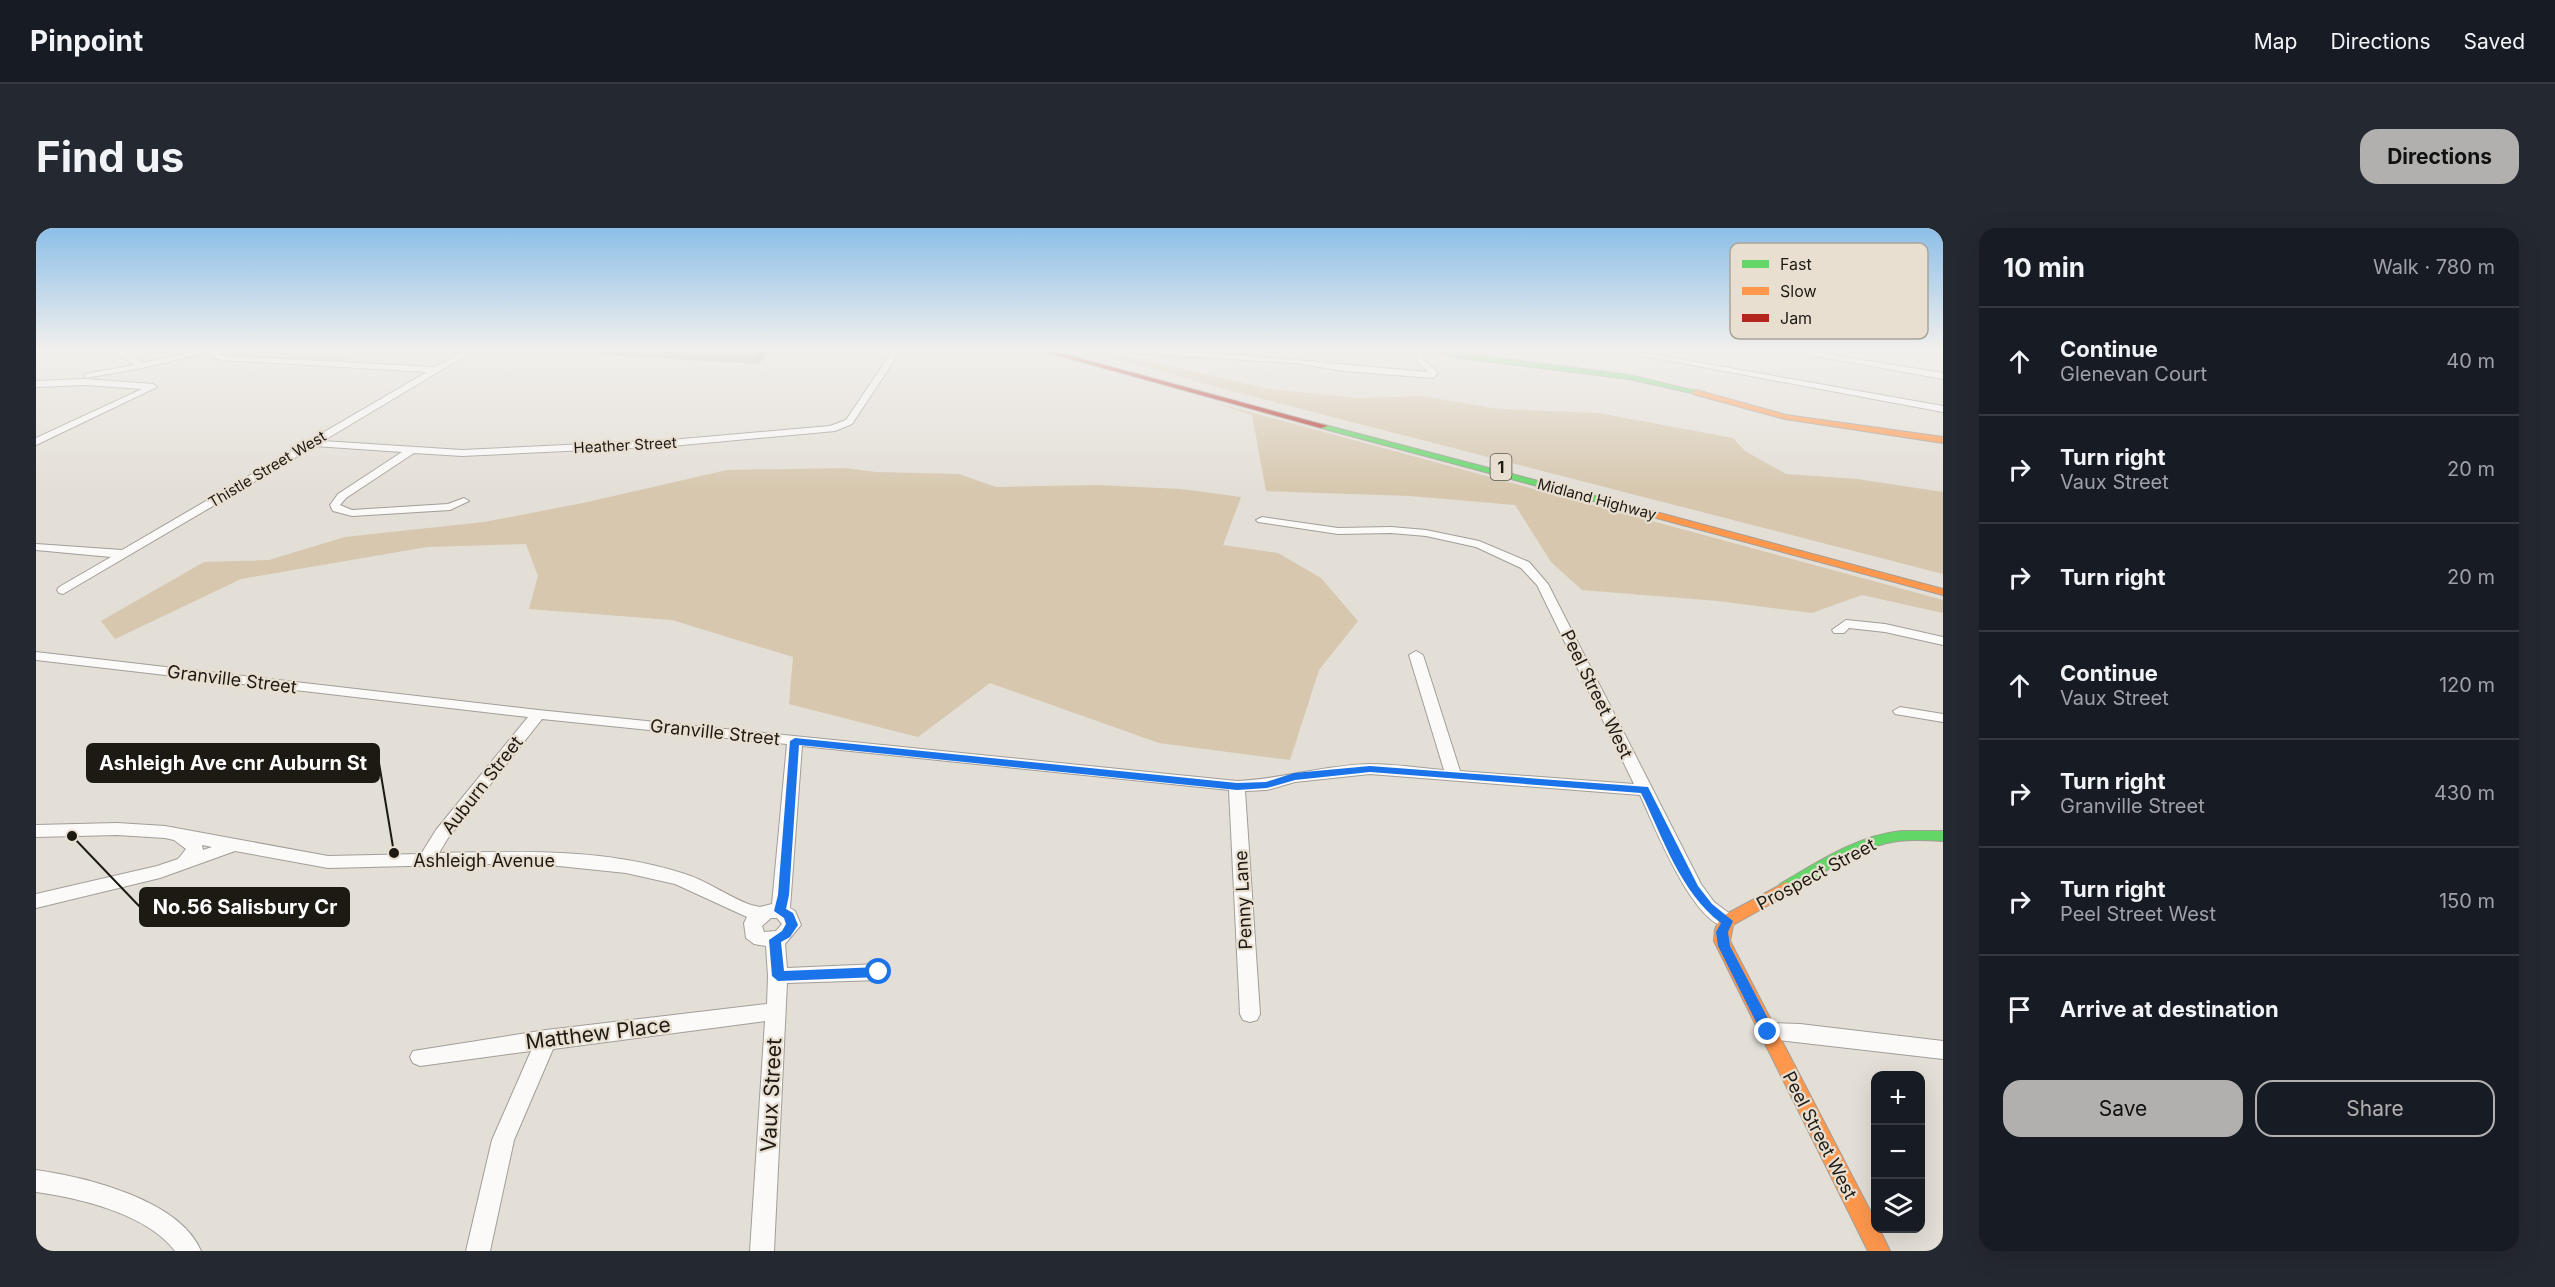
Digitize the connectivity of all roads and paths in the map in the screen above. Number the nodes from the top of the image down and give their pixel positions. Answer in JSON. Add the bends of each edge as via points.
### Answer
{"nodes":[{"id":1,"x":130,"y":398,"type":"edge"},
{"id":2,"x":388,"y":398,"type":"edge"},
{"id":3,"x":865,"y":398,"type":"edge"},
{"id":4,"x":1217,"y":398,"type":"edge"},
{"id":5,"x":1241,"y":398,"type":"edge"},
{"id":6,"x":1717,"y":398,"type":"edge"},
{"id":7,"x":1890,"y":398,"type":"edge"},
{"id":8,"x":1893,"y":398,"type":"edge"},
{"id":9,"x":1943,"y":407,"type":"edge"},
{"id":10,"x":1943,"y":440,"type":"edge"},
{"id":11,"x":36,"y":442,"type":"edge"},
{"id":12,"x":312,"y":442,"type":"junction"},
{"id":13,"x":412,"y":450,"type":"junction"},
{"id":14,"x":338,"y":509,"type":"junction"},
{"id":15,"x":1262,"y":520,"type":"dead end"},
{"id":16,"x":36,"y":547,"type":"edge"},
{"id":17,"x":123,"y":554,"type":"junction"},
{"id":18,"x":1943,"y":584,"type":"edge"},
{"id":19,"x":63,"y":590,"type":"dead end"},
{"id":20,"x":1943,"y":592,"type":"edge"},
{"id":21,"x":1840,"y":624,"type":"dead end"},
{"id":22,"x":1943,"y":641,"type":"edge"},
{"id":23,"x":1416,"y":654,"type":"dead end"},
{"id":24,"x":36,"y":656,"type":"edge"},
{"id":25,"x":1900,"y":711,"type":"dead end"},
{"id":26,"x":538,"y":714,"type":"junction"},
{"id":27,"x":1943,"y":718,"type":"edge"},
{"id":28,"x":795,"y":741,"type":"junction"},
{"id":29,"x":1453,"y":774,"type":"junction"},
{"id":30,"x":1237,"y":786,"type":"junction"},
{"id":31,"x":1644,"y":790,"type":"junction"},
{"id":32,"x":36,"y":831,"type":"edge"},
{"id":33,"x":165,"y":832,"type":"junction"},
{"id":34,"x":1943,"y":836,"type":"edge"},
{"id":35,"x":234,"y":845,"type":"junction"},
{"id":36,"x":427,"y":858,"type":"junction"},
{"id":37,"x":184,"y":864,"type":"junction"},
{"id":38,"x":36,"y":901,"type":"edge"},
{"id":39,"x":780,"y":911,"type":"junction"},
{"id":40,"x":761,"y":914,"type":"junction"},
{"id":41,"x":1727,"y":921,"type":"junction"},
{"id":42,"x":775,"y":940,"type":"junction"},
{"id":43,"x":879,"y":972,"type":"dead end"},
{"id":44,"x":778,"y":976,"type":"junction"},
{"id":45,"x":776,"y":1011,"type":"junction"},
{"id":46,"x":1250,"y":1014,"type":"dead end"},
{"id":47,"x":1768,"y":1032,"type":"junction"},
{"id":48,"x":546,"y":1040,"type":"junction"},
{"id":49,"x":1943,"y":1050,"type":"edge"},
{"id":50,"x":420,"y":1057,"type":"dead end"},
{"id":51,"x":36,"y":1181,"type":"edge"},
{"id":52,"x":189,"y":1251,"type":"edge"},
{"id":53,"x":478,"y":1251,"type":"edge"},
{"id":54,"x":762,"y":1251,"type":"edge"},
{"id":55,"x":1879,"y":1251,"type":"edge"}],
"edges":[{"from":1,"to":11,"type":"street"},
{"from":2,"to":12,"type":"street","name":"Thistle Street West"},
{"from":3,"to":13,"type":"street","name":"Heather Street","via":[[849,422],[832,429],[661,444],[462,453]]},
{"from":4,"to":20,"type":"main road","name":"Midland Highway","number":"1"},
{"from":5,"to":18,"type":"main road","name":"Midland Highway","number":"1"},
{"from":6,"to":10,"type":"main road","via":[[1785,417]]},
{"from":7,"to":9,"type":"street"},
{"from":8,"to":9,"type":"street"},
{"from":12,"to":13,"type":"street","name":"Heather Street"},
{"from":12,"to":17,"type":"street","name":"Thistle Street West"},
{"from":13,"to":14,"type":"street","via":[[342,496],[335,505]]},
{"from":14,"to":14,"type":"street","via":[[454,498],[464,501],[450,507],[352,513]]},
{"from":15,"to":31,"type":"street","name":"Peel Street West","via":[[1338,531],[1391,530],[1444,536],[1479,544],[1525,565],[1542,584]]},
{"from":16,"to":17,"type":"street"},
{"from":17,"to":19,"type":"street","name":"Thistle Street West"},
{"from":21,"to":22,"type":"street","via":[[1885,628]]},
{"from":23,"to":29,"type":"street"},
{"from":24,"to":26,"type":"street","name":"Granville Street"},
{"from":25,"to":27,"type":"street"},
{"from":26,"to":28,"type":"street","name":"Granville Street"},
{"from":26,"to":36,"type":"street","name":"Auburn Street"},
{"from":28,"to":30,"type":"street","name":"Granville Street"},
{"from":28,"to":39,"type":"street"},
{"from":29,"to":30,"type":"street","name":"Granville Street","via":[[1370,769]]},
{"from":29,"to":31,"type":"street","name":"Granville Street"},
{"from":30,"to":46,"type":"street","name":"Penny Lane"},
{"from":31,"to":41,"type":"street","name":"Peel Street West","via":[[1694,888],[1708,907]]},
{"from":32,"to":33,"type":"street"},
{"from":33,"to":35,"type":"street","name":"Ashleigh Avenue"},
{"from":33,"to":37,"type":"street","via":[[195,847]]},
{"from":34,"to":41,"type":"main road","name":"Prospect Street","via":[[1910,835],[1867,845]]},
{"from":35,"to":36,"type":"street","name":"Ashleigh Avenue","via":[[328,862]]},
{"from":35,"to":37,"type":"street"},
{"from":36,"to":40,"type":"street","name":"Ashleigh Avenue","via":[[530,857],[656,873],[703,888],[732,907]]},
{"from":37,"to":38,"type":"street"},
{"from":39,"to":40,"type":"street"},
{"from":39,"to":42,"type":"street","via":[[789,916],[792,925]]},
{"from":40,"to":42,"type":"street","via":[[753,923],[753,933],[761,939]]},
{"from":41,"to":47,"type":"main road","name":"Peel Street West","via":[[1722,932],[1724,946]]},
{"from":42,"to":44,"type":"street","name":"Vaux Street"},
{"from":43,"to":44,"type":"street"},
{"from":44,"to":45,"type":"street","name":"Vaux Street"},
{"from":45,"to":48,"type":"street","name":"Matthew Place"},
{"from":45,"to":54,"type":"street","name":"Vaux Street"},
{"from":47,"to":49,"type":"street"},
{"from":47,"to":55,"type":"main road","name":"Peel Street West"},
{"from":48,"to":50,"type":"street","name":"Matthew Place"},
{"from":48,"to":53,"type":"street","via":[[508,1124],[490,1185]]},
{"from":51,"to":52,"type":"street","via":[[53,1182],[144,1213],[175,1233]]}]}
